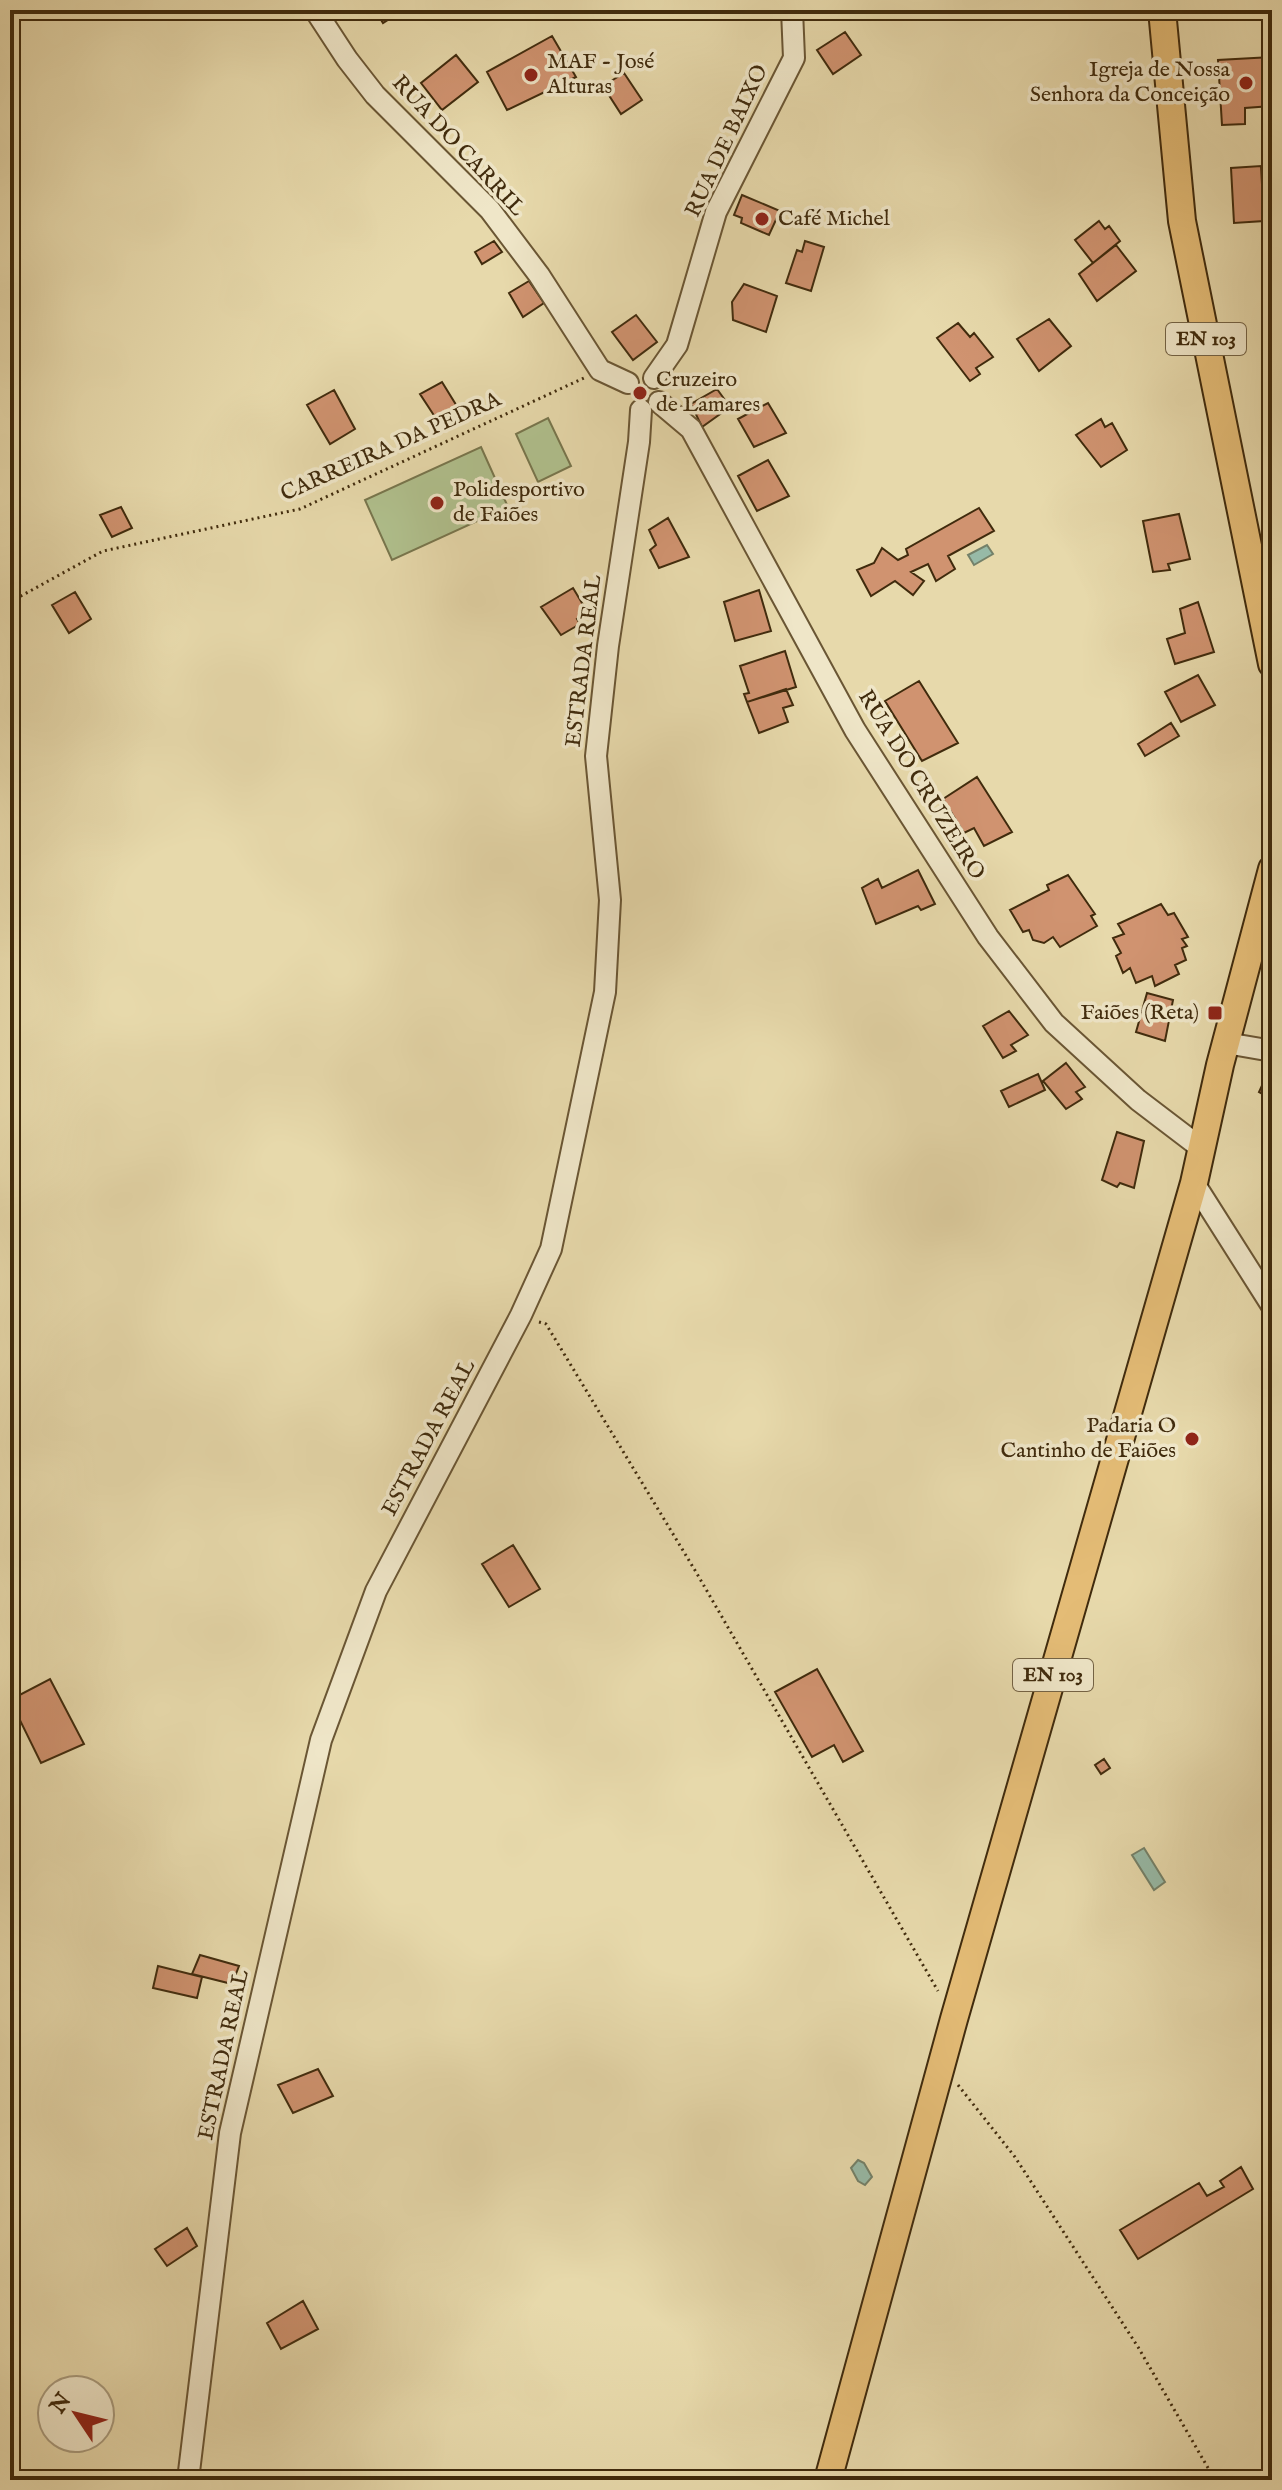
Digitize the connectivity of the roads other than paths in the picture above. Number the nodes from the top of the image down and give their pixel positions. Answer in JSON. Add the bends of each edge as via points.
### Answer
{"nodes":[{"id":1,"x":315,"y":10,"type":"edge"},
{"id":2,"x":792,"y":10,"type":"edge"},
{"id":3,"x":1162,"y":10,"type":"edge"},
{"id":4,"x":654,"y":378,"type":"junction"},
{"id":5,"x":628,"y":383,"type":"junction"},
{"id":6,"x":650,"y":406,"type":"junction"},
{"id":7,"x":1272,"y":664,"type":"edge"},
{"id":8,"x":1272,"y":869,"type":"edge"},
{"id":9,"x":1226,"y":1043,"type":"junction"},
{"id":10,"x":1272,"y":1051,"type":"edge"},
{"id":11,"x":1201,"y":1148,"type":"junction"},
{"id":12,"x":1194,"y":1183,"type":"junction"},
{"id":13,"x":1272,"y":1306,"type":"edge"},
{"id":14,"x":188,"y":2480,"type":"edge"},
{"id":15,"x":828,"y":2480,"type":"edge"}],
"edges":[{"from":1,"to":5,"type":"street","name":"RUA DO CARRIL","via":[[375,95],[490,210],[600,370]]},
{"from":2,"to":4,"type":"street","name":"RUA DE BAIXO","via":[[794,58],[716,212],[677,345]]},
{"from":3,"to":7,"type":"main road","number":"EN 103","via":[[1182,221]]},
{"from":4,"to":5,"type":"street","via":[[637,376]]},
{"from":4,"to":6,"type":"street","via":[[661,389]]},
{"from":5,"to":6,"type":"street","via":[[629,403]]},
{"from":6,"to":11,"type":"street","name":"RUA DO CRUZEIRO","via":[[691,429],[855,730],[988,937],[1054,1023],[1138,1100]]},
{"from":6,"to":14,"type":"street","name":"ESTRADA REAL","via":[[639,442],[596,756],[610,900],[605,992],[551,1249],[376,1591],[321,1740],[230,2133]]},
{"from":8,"to":9,"type":"main road","number":"EN 103"},
{"from":9,"to":10,"type":"street"},
{"from":9,"to":11,"type":"main road","number":"EN 103"},
{"from":11,"to":12,"type":"main road","number":"EN 103"},
{"from":12,"to":13,"type":"street"},
{"from":12,"to":15,"type":"main road","number":"EN 103"}]}
